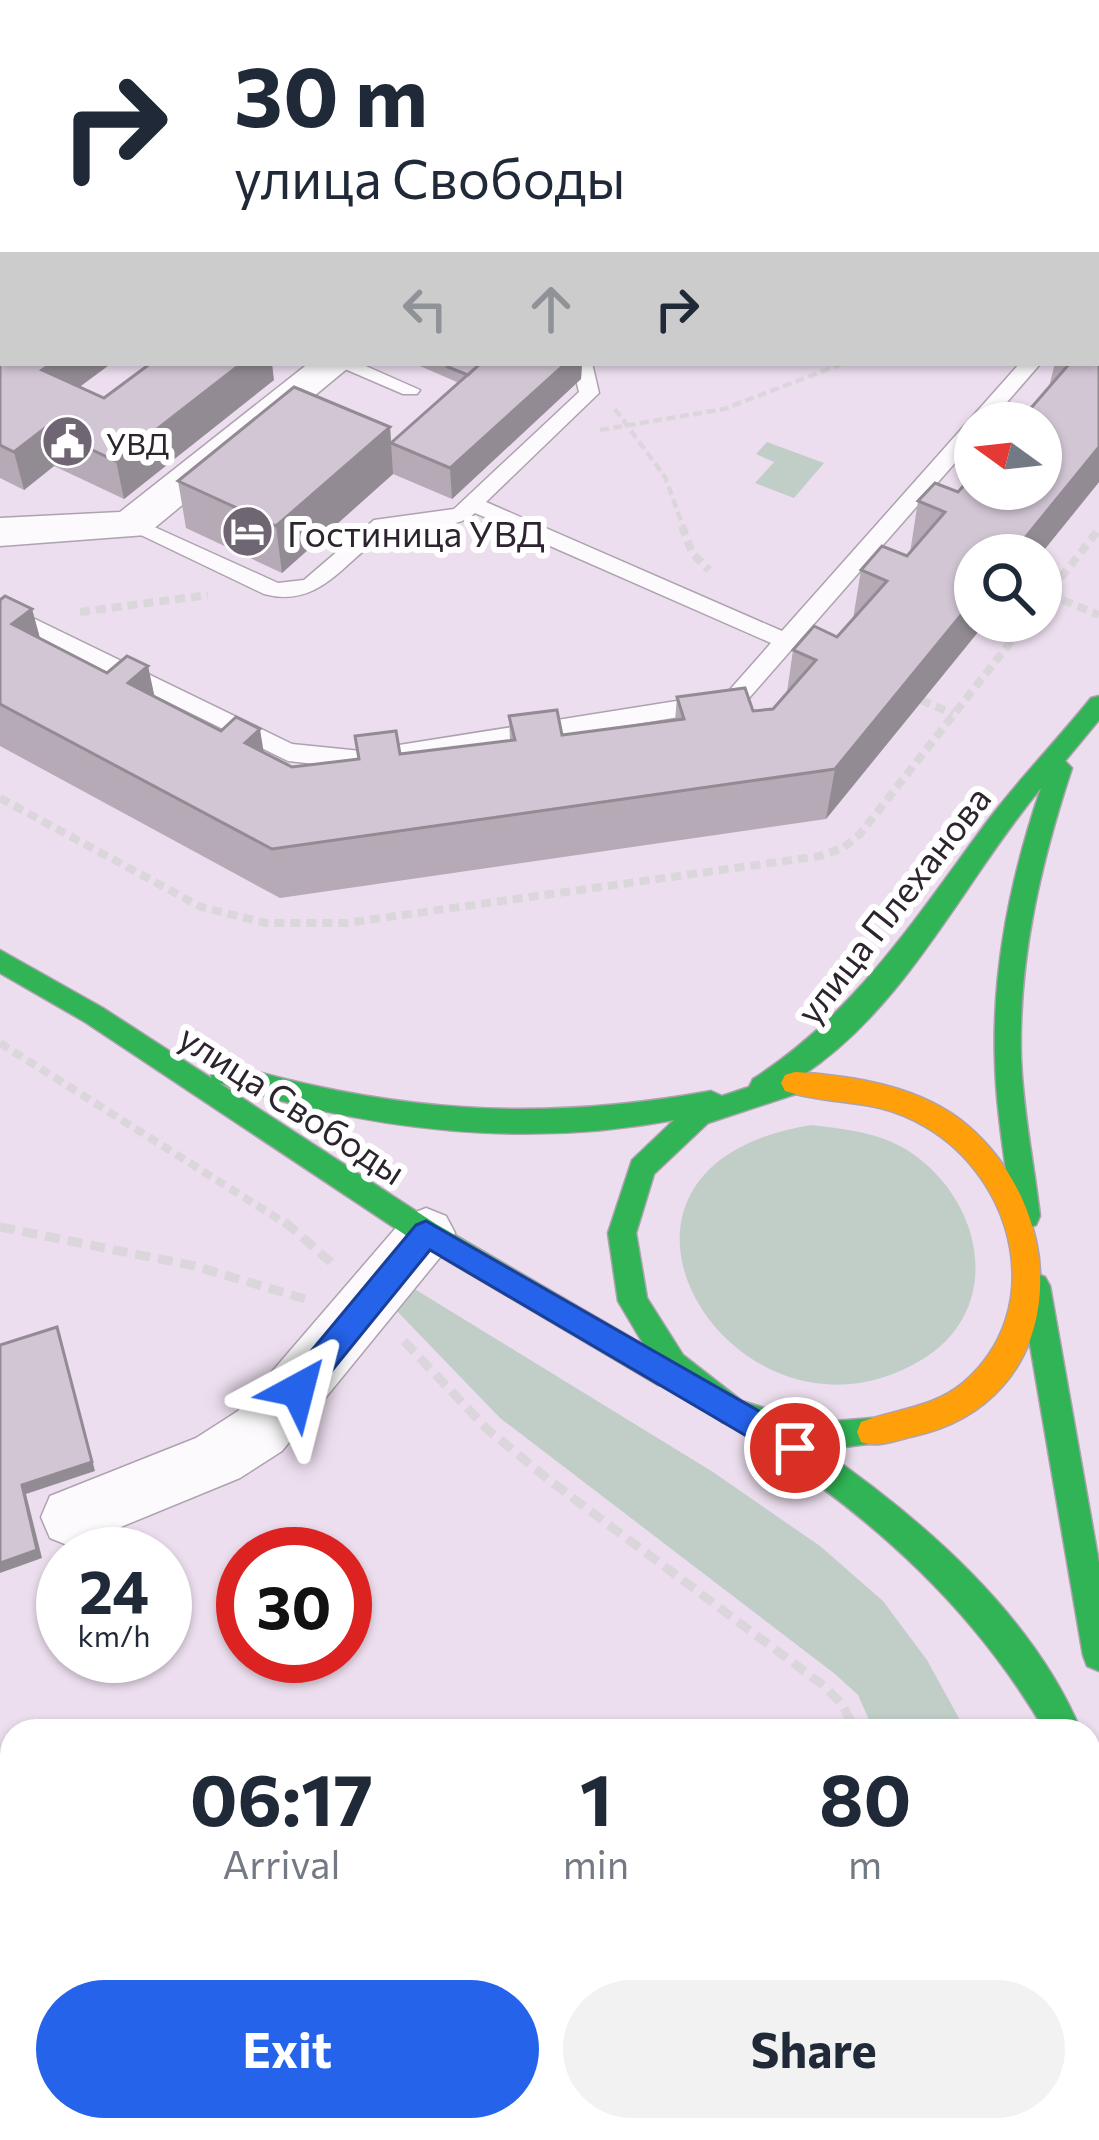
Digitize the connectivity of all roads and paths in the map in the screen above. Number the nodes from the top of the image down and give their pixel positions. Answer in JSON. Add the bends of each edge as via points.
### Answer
{"nodes":[{"id":1,"x":334,"y":366,"type":"edge"},
{"id":2,"x":346,"y":366,"type":"edge"},
{"id":3,"x":836,"y":366,"type":"edge"},
{"id":4,"x":1028,"y":366,"type":"edge"},
{"id":5,"x":585,"y":372,"type":"edge"},
{"id":6,"x":410,"y":390,"type":"dead end"},
{"id":7,"x":996,"y":402,"type":"edge"},
{"id":8,"x":629,"y":424,"type":"junction"},
{"id":9,"x":534,"y":445,"type":"junction"},
{"id":10,"x":954,"y":450,"type":"edge"},
{"id":11,"x":472,"y":504,"type":"junction"},
{"id":12,"x":131,"y":524,"type":"junction"},
{"id":13,"x":1099,"y":529,"type":"edge"},
{"id":14,"x":2,"y":534,"type":"edge"},
{"id":15,"x":1062,"y":576,"type":"edge"},
{"id":16,"x":723,"y":584,"type":"dead end"},
{"id":17,"x":272,"y":589,"type":"junction"},
{"id":18,"x":1062,"y":600,"type":"edge"},
{"id":19,"x":0,"y":610,"type":"edge"},
{"id":20,"x":1099,"y":615,"type":"edge"},
{"id":21,"x":26,"y":623,"type":"junction"},
{"id":22,"x":786,"y":641,"type":"junction"},
{"id":23,"x":1010,"y":642,"type":"edge"},
{"id":24,"x":921,"y":700,"type":"edge"},
{"id":25,"x":1099,"y":704,"type":"edge"},
{"id":26,"x":953,"y":714,"type":"junction"},
{"id":27,"x":1067,"y":748,"type":"junction"},
{"id":28,"x":0,"y":799,"type":"edge"},
{"id":29,"x":0,"y":960,"type":"edge"},
{"id":30,"x":94,"y":1015,"type":"junction"},
{"id":31,"x":0,"y":1043,"type":"edge"},
{"id":32,"x":759,"y":1088,"type":"junction"},
{"id":33,"x":726,"y":1098,"type":"junction"},
{"id":34,"x":0,"y":1227,"type":"edge"},
{"id":35,"x":426,"y":1233,"type":"junction"},
{"id":36,"x":1029,"y":1241,"type":"junction"},
{"id":37,"x":1033,"y":1274,"type":"junction"},
{"id":38,"x":366,"y":1302,"type":"junction"},
{"id":39,"x":704,"y":1395,"type":"junction"},
{"id":40,"x":742,"y":1417,"type":"junction"},
{"id":41,"x":72,"y":1517,"type":"dead end"},
{"id":42,"x":1099,"y":1655,"type":"edge"},
{"id":43,"x":850,"y":1719,"type":"edge"},
{"id":44,"x":1057,"y":1719,"type":"edge"}],
"edges":[{"from":1,"to":12,"type":"street"},
{"from":2,"to":6,"type":"lane"},
{"from":3,"to":8,"type":"path","via":[[724,410]]},
{"from":4,"to":7,"type":"lane"},
{"from":5,"to":8,"type":"path"},
{"from":5,"to":9,"type":"lane","via":[[590,393]]},
{"from":8,"to":9,"type":"path"},
{"from":8,"to":16,"type":"path","via":[[665,477],[692,553]]},
{"from":9,"to":11,"type":"lane"},
{"from":10,"to":22,"type":"lane"},
{"from":11,"to":17,"type":"lane","via":[[460,514],[382,525],[310,586]]},
{"from":11,"to":22,"type":"lane"},
{"from":12,"to":14,"type":"street"},
{"from":12,"to":17,"type":"lane"},
{"from":13,"to":15,"type":"path"},
{"from":17,"to":21,"type":"path","via":[[122,603]]},
{"from":18,"to":20,"type":"path"},
{"from":19,"to":21,"type":"lane"},
{"from":21,"to":22,"type":"lane","via":[[288,752],[361,760],[734,700]]},
{"from":23,"to":26,"type":"path"},
{"from":24,"to":26,"type":"path"},
{"from":25,"to":27,"type":"main road","name":"улица Плеханова"},
{"from":26,"to":28,"type":"path","via":[[842,848],[346,923],[266,923],[201,908]]},
{"from":27,"to":32,"type":"main road","name":"улица Плеханова","via":[[1003,818],[852,1023],[804,1065]]},
{"from":27,"to":36,"type":"main road","name":"улица Плеханова","via":[[1023,900],[1010,1010],[1008,1060]]},
{"from":29,"to":30,"type":"main road","name":"улица Свободы"},
{"from":30,"to":33,"type":"main road","name":"улица Свободы","via":[[244,1081],[445,1124],[606,1120]]},
{"from":30,"to":35,"type":"main road","name":"улица Свободы"},
{"from":31,"to":38,"type":"path","via":[[275,1213]]},
{"from":32,"to":33,"type":"main road"},
{"from":32,"to":36,"type":"main road","via":[[836,1084],[922,1110],[990,1164]]},
{"from":33,"to":39,"type":"main road","via":[[651,1153],[626,1202],[620,1246],[640,1326]]},
{"from":34,"to":38,"type":"path","via":[[195,1265],[317,1303]]},
{"from":35,"to":38,"type":"street"},
{"from":35,"to":39,"type":"main road","name":"улица Свободы"},
{"from":36,"to":37,"type":"main road"},
{"from":37,"to":40,"type":"main road","via":[[1029,1312],[1011,1354],[953,1409],[867,1438],[823,1438]]},
{"from":37,"to":42,"type":"main road"},
{"from":38,"to":41,"type":"street","via":[[260,1431],[218,1458]]},
{"from":38,"to":43,"type":"path","via":[[487,1429],[824,1686]]},
{"from":39,"to":40,"type":"main road"},
{"from":40,"to":44,"type":"main road","via":[[849,1485],[916,1543],[1020,1659]]}]}
